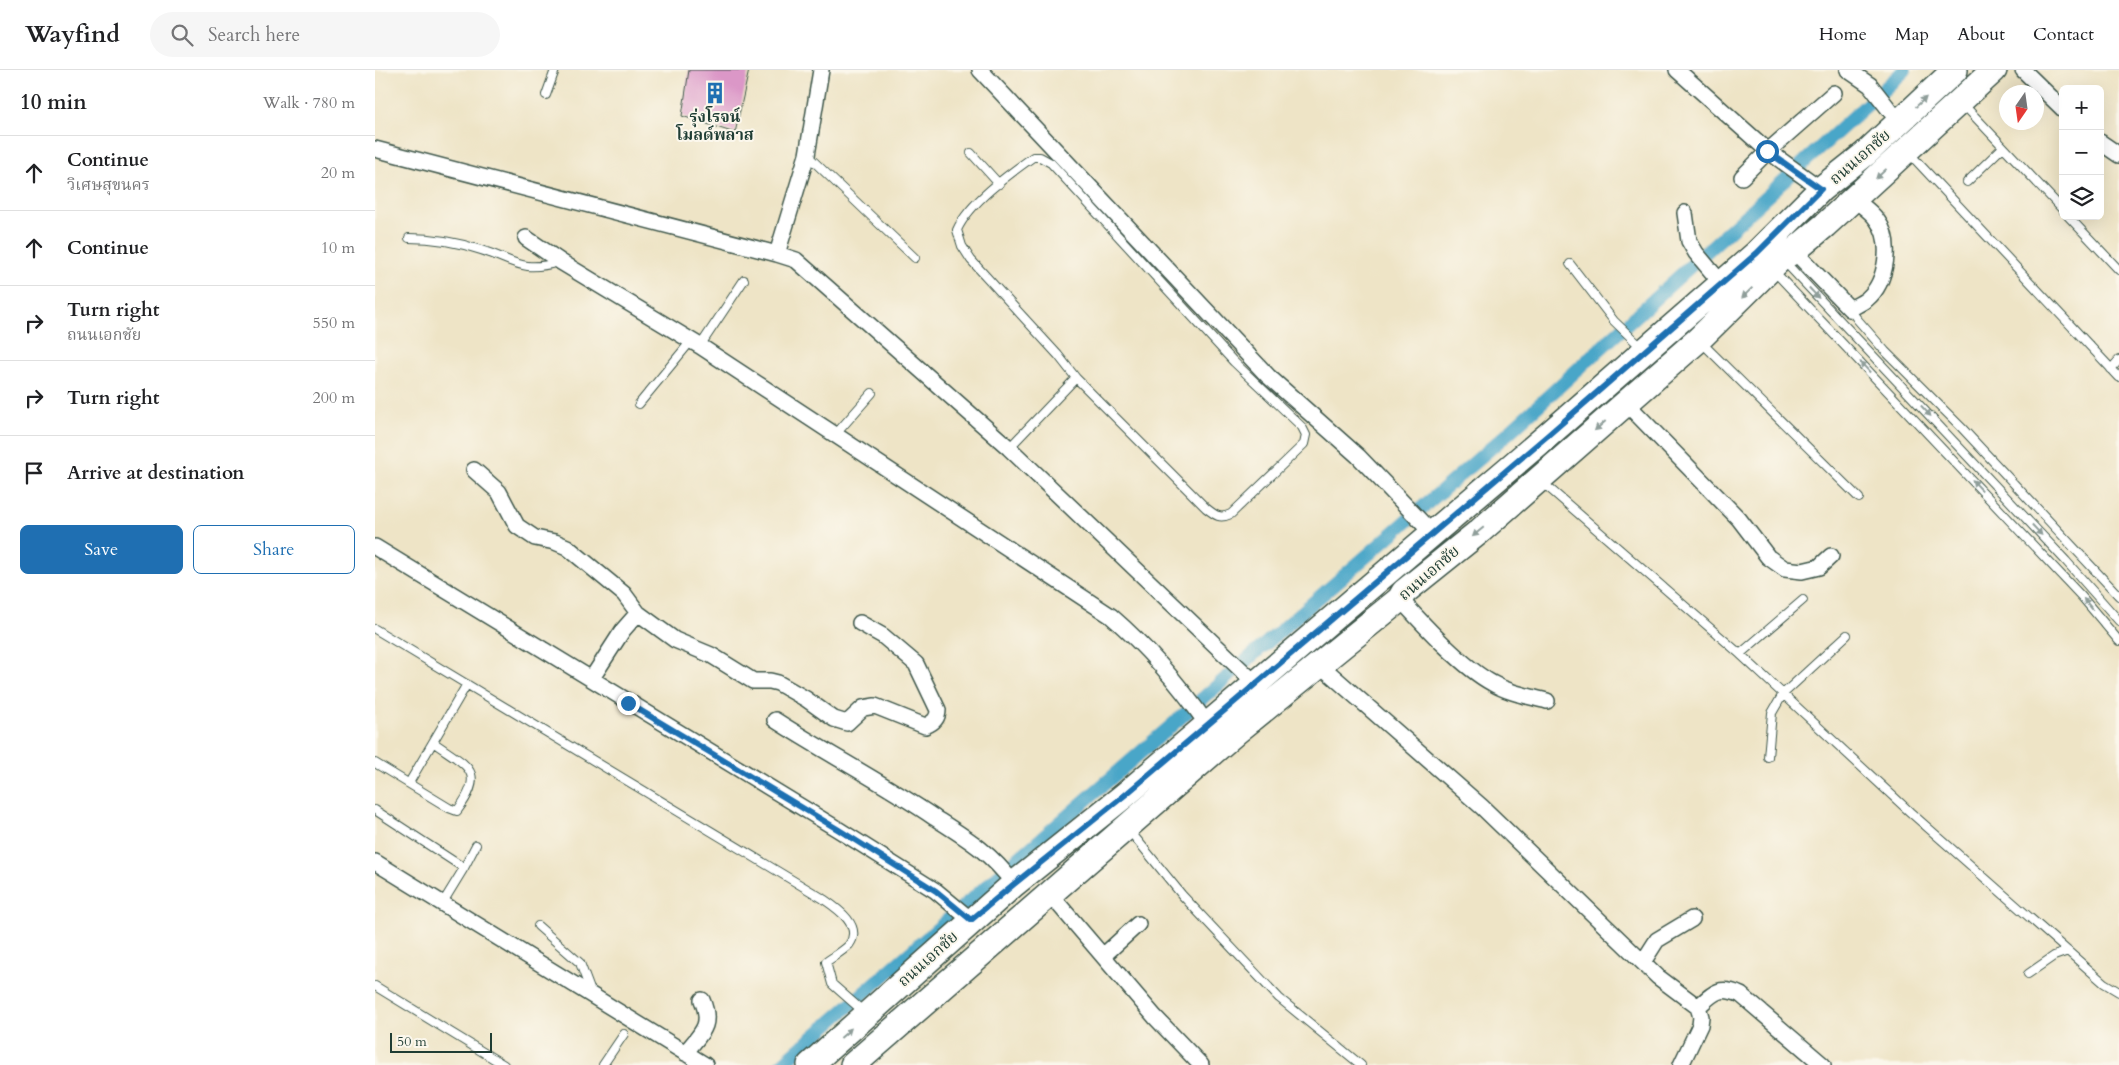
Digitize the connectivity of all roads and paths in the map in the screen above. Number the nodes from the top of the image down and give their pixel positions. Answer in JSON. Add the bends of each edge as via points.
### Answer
{"nodes":[{"id":1,"x":555,"y":70,"type":"edge"},
{"id":2,"x":821,"y":70,"type":"edge"},
{"id":3,"x":980,"y":70,"type":"edge"},
{"id":4,"x":1677,"y":70,"type":"edge"},
{"id":5,"x":1848,"y":70,"type":"edge"},
{"id":6,"x":1955,"y":70,"type":"edge"},
{"id":7,"x":1994,"y":70,"type":"edge"},
{"id":8,"x":2023,"y":70,"type":"edge"},
{"id":9,"x":1834,"y":94,"type":"dead end"},
{"id":10,"x":546,"y":95,"type":"dead end"},
{"id":11,"x":1961,"y":102,"type":"junction"},
{"id":12,"x":2059,"y":105,"type":"edge"},
{"id":13,"x":1888,"y":107,"type":"junction"},
{"id":14,"x":2104,"y":145,"type":"edge"},
{"id":15,"x":2003,"y":148,"type":"junction"},
{"id":16,"x":375,"y":149,"type":"edge"},
{"id":17,"x":1767,"y":151,"type":"junction"},
{"id":18,"x":1907,"y":151,"type":"junction"},
{"id":19,"x":971,"y":153,"type":"dead end"},
{"id":20,"x":807,"y":155,"type":"junction"},
{"id":21,"x":2119,"y":155,"type":"edge"},
{"id":22,"x":1742,"y":177,"type":"dead end"},
{"id":23,"x":1967,"y":182,"type":"dead end"},
{"id":24,"x":999,"y":184,"type":"junction"},
{"id":25,"x":1815,"y":185,"type":"junction"},
{"id":26,"x":1854,"y":199,"type":"junction"},
{"id":27,"x":2059,"y":206,"type":"edge"},
{"id":28,"x":1685,"y":213,"type":"dead end"},
{"id":29,"x":2072,"y":220,"type":"edge"},
{"id":30,"x":409,"y":238,"type":"dead end"},
{"id":31,"x":526,"y":238,"type":"dead end"},
{"id":32,"x":777,"y":254,"type":"junction"},
{"id":33,"x":915,"y":258,"type":"dead end"},
{"id":34,"x":1782,"y":259,"type":"junction"},
{"id":35,"x":561,"y":262,"type":"junction"},
{"id":36,"x":1570,"y":264,"type":"dead end"},
{"id":37,"x":2119,"y":270,"type":"edge"},
{"id":38,"x":1715,"y":276,"type":"junction"},
{"id":39,"x":744,"y":280,"type":"dead end"},
{"id":40,"x":1850,"y":309,"type":"junction"},
{"id":41,"x":1698,"y":340,"type":"junction"},
{"id":42,"x":696,"y":343,"type":"junction"},
{"id":43,"x":1637,"y":344,"type":"junction"},
{"id":44,"x":2119,"y":360,"type":"edge"},
{"id":45,"x":2111,"y":369,"type":"junction"},
{"id":46,"x":2119,"y":377,"type":"edge"},
{"id":47,"x":1076,"y":378,"type":"junction"},
{"id":48,"x":872,"y":394,"type":"dead end"},
{"id":49,"x":1626,"y":403,"type":"junction"},
{"id":50,"x":639,"y":404,"type":"dead end"},
{"id":51,"x":835,"y":435,"type":"junction"},
{"id":52,"x":1009,"y":448,"type":"junction"},
{"id":53,"x":474,"y":470,"type":"dead end"},
{"id":54,"x":1539,"y":480,"type":"junction"},
{"id":55,"x":1859,"y":498,"type":"dead end"},
{"id":56,"x":1428,"y":528,"type":"junction"},
{"id":57,"x":375,"y":547,"type":"edge"},
{"id":58,"x":1831,"y":556,"type":"dead end"},
{"id":59,"x":2119,"y":596,"type":"edge"},
{"id":60,"x":1399,"y":599,"type":"junction"},
{"id":61,"x":1803,"y":600,"type":"dead end"},
{"id":62,"x":638,"y":613,"type":"junction"},
{"id":63,"x":2119,"y":621,"type":"edge"},
{"id":64,"x":860,"y":623,"type":"dead end"},
{"id":65,"x":375,"y":628,"type":"edge"},
{"id":66,"x":1847,"y":635,"type":"dead end"},
{"id":67,"x":2119,"y":641,"type":"edge"},
{"id":68,"x":1741,"y":654,"type":"junction"},
{"id":69,"x":1319,"y":664,"type":"junction"},
{"id":70,"x":1250,"y":677,"type":"junction"},
{"id":71,"x":592,"y":678,"type":"junction"},
{"id":72,"x":467,"y":684,"type":"junction"},
{"id":73,"x":1783,"y":694,"type":"junction"},
{"id":74,"x":1547,"y":701,"type":"dead end"},
{"id":75,"x":1201,"y":715,"type":"junction"},
{"id":76,"x":775,"y":720,"type":"dead end"},
{"id":77,"x":433,"y":742,"type":"junction"},
{"id":78,"x":1768,"y":757,"type":"dead end"},
{"id":79,"x":375,"y":763,"type":"edge"},
{"id":80,"x":409,"y":783,"type":"junction"},
{"id":81,"x":375,"y":810,"type":"edge"},
{"id":82,"x":1126,"y":826,"type":"junction"},
{"id":83,"x":476,"y":845,"type":"dead end"},
{"id":84,"x":375,"y":862,"type":"edge"},
{"id":85,"x":465,"y":868,"type":"junction"},
{"id":86,"x":1003,"y":871,"type":"junction"},
{"id":87,"x":1049,"y":893,"type":"junction"},
{"id":88,"x":442,"y":904,"type":"junction"},
{"id":89,"x":1692,"y":918,"type":"dead end"},
{"id":90,"x":971,"y":920,"type":"junction"},
{"id":91,"x":1138,"y":924,"type":"dead end"},
{"id":92,"x":538,"y":926,"type":"dead end"},
{"id":93,"x":2068,"y":951,"type":"junction"},
{"id":94,"x":1103,"y":956,"type":"junction"},
{"id":95,"x":1643,"y":962,"type":"junction"},
{"id":96,"x":2028,"y":974,"type":"dead end"},
{"id":97,"x":375,"y":986,"type":"edge"},
{"id":98,"x":2119,"y":992,"type":"edge"},
{"id":99,"x":593,"y":997,"type":"junction"},
{"id":100,"x":702,"y":1000,"type":"dead end"},
{"id":101,"x":1698,"y":1007,"type":"junction"},
{"id":102,"x":863,"y":1012,"type":"junction"},
{"id":103,"x":624,"y":1034,"type":"dead end"},
{"id":104,"x":685,"y":1053,"type":"junction"},
{"id":105,"x":700,"y":1064,"type":"edge"},
{"id":106,"x":504,"y":1065,"type":"edge"},
{"id":107,"x":603,"y":1065,"type":"edge"},
{"id":108,"x":809,"y":1065,"type":"edge"},
{"id":109,"x":853,"y":1065,"type":"edge"},
{"id":110,"x":1201,"y":1065,"type":"edge"},
{"id":111,"x":1361,"y":1065,"type":"edge"},
{"id":112,"x":1681,"y":1065,"type":"edge"},
{"id":113,"x":1823,"y":1065,"type":"edge"}],
"edges":[{"from":1,"to":10,"type":"lane"},
{"from":2,"to":20,"type":"street"},
{"from":3,"to":56,"type":"street","via":[[1268,376],[1358,456]]},
{"from":4,"to":17,"type":"street"},
{"from":5,"to":13,"type":"street","via":[[1871,85]]},
{"from":13,"to":6,"type":"main road","name":"ถนนเอกชัย","one_way":true},
{"from":7,"to":11,"type":"main road","name":"ถนนเอกชัย"},
{"from":8,"to":12,"type":"street"},
{"from":9,"to":17,"type":"street"},
{"from":11,"to":15,"type":"lane"},
{"from":11,"to":18,"type":"main road","name":"ถนนเอกชัย"},
{"from":13,"to":25,"type":"main road","name":"ถนนเอกชัย","via":[[1865,154]]},
{"from":14,"to":21,"type":"street"},
{"from":15,"to":23,"type":"lane"},
{"from":15,"to":27,"type":"lane"},
{"from":16,"to":32,"type":"street"},
{"from":17,"to":22,"type":"street"},
{"from":17,"to":25,"type":"street"},
{"from":18,"to":26,"type":"main road","name":"ถนนเอกชัย","one_way":true},
{"from":18,"to":45,"type":"lane"},
{"from":19,"to":24,"type":"lane"},
{"from":20,"to":32,"type":"street"},
{"from":20,"to":33,"type":"lane"},
{"from":24,"to":47,"type":"lane","via":[[965,216],[957,235],[971,260]]},
{"from":24,"to":47,"type":"lane","via":[[1033,157],[1051,163],[1234,362],[1302,427],[1306,435],[1304,444],[1231,514],[1217,517]]},
{"from":25,"to":38,"type":"main road","name":"ถนนเอกชัย","via":[[1757,253]]},
{"from":26,"to":34,"type":"main road","name":"ถนนเอกชัย"},
{"from":26,"to":40,"type":"street","via":[[1877,219],[1883,230],[1885,268],[1867,298]]},
{"from":28,"to":38,"type":"street","via":[[1689,241]]},
{"from":29,"to":37,"type":"lane"},
{"from":30,"to":35,"type":"lane","via":[[437,238],[530,268]]},
{"from":31,"to":35,"type":"street"},
{"from":32,"to":52,"type":"street","via":[[789,257],[807,269]]},
{"from":34,"to":40,"type":"street"},
{"from":34,"to":41,"type":"main road","name":"ถนนเอกชัย","one_way":true},
{"from":34,"to":63,"type":"lane","one_way":true},
{"from":67,"to":34,"type":"lane","one_way":true},
{"from":35,"to":42,"type":"street"},
{"from":36,"to":43,"type":"lane","via":[[1614,321]]},
{"from":38,"to":43,"type":"main road","name":"ถนนเอกชัย"},
{"from":39,"to":42,"type":"lane"},
{"from":40,"to":59,"type":"lane","via":[[1885,351]]},
{"from":41,"to":49,"type":"main road","name":"ถนนเอกชัย"},
{"from":41,"to":55,"type":"lane"},
{"from":42,"to":50,"type":"lane"},
{"from":42,"to":51,"type":"street"},
{"from":43,"to":56,"type":"main road","name":"ถนนเอกชัย"},
{"from":44,"to":45,"type":"lane"},
{"from":45,"to":46,"type":"lane"},
{"from":47,"to":52,"type":"lane"},
{"from":48,"to":51,"type":"lane"},
{"from":49,"to":54,"type":"main road","name":"ถนนเอกชัย","one_way":true},
{"from":49,"to":58,"type":"street","via":[[1739,519],[1768,557],[1785,568],[1802,571],[1819,567]]},
{"from":51,"to":75,"type":"street","via":[[1111,616],[1132,634]]},
{"from":52,"to":70,"type":"street"},
{"from":53,"to":62,"type":"street","via":[[499,492],[517,526],[535,538],[567,547],[623,594]]},
{"from":54,"to":60,"type":"main road","name":"ถนนเอกชัย","one_way":true},
{"from":54,"to":68,"type":"lane"},
{"from":56,"to":70,"type":"main road","name":"ถนนเอกชัย"},
{"from":57,"to":71,"type":"street"},
{"from":60,"to":69,"type":"main road","name":"ถนนเอกชัย"},
{"from":60,"to":74,"type":"street","via":[[1490,682],[1511,692]]},
{"from":61,"to":68,"type":"lane"},
{"from":62,"to":64,"type":"street","via":[[675,640],[711,655],[753,681],[778,683],[843,722],[852,720],[863,708],[875,706],[925,726],[931,724],[938,716],[938,710],[916,664],[883,636]]},
{"from":62,"to":71,"type":"street"},
{"from":65,"to":72,"type":"lane"},
{"from":66,"to":73,"type":"lane"},
{"from":68,"to":73,"type":"lane"},
{"from":69,"to":82,"type":"main road","name":"ถนนเอกชัย"},
{"from":69,"to":95,"type":"street","via":[[1482,807]]},
{"from":70,"to":75,"type":"main road","name":"ถนนเอกชัย"},
{"from":71,"to":90,"type":"street","via":[[928,886]]},
{"from":72,"to":77,"type":"lane"},
{"from":72,"to":102,"type":"lane","via":[[843,913],[851,925],[850,944],[826,962],[832,984]]},
{"from":73,"to":78,"type":"lane","via":[[1772,713]]},
{"from":73,"to":93,"type":"lane","via":[[1910,812]]},
{"from":75,"to":86,"type":"main road","name":"ถนนเอกชัย","via":[[1125,795]]},
{"from":76,"to":86,"type":"street","via":[[892,789],[983,850]]},
{"from":77,"to":80,"type":"lane"},
{"from":77,"to":80,"type":"lane","via":[[472,772],[472,786],[461,805],[453,811]]},
{"from":79,"to":80,"type":"lane"},
{"from":81,"to":85,"type":"lane"},
{"from":82,"to":87,"type":"main road","name":"ถนนเอกชัย"},
{"from":82,"to":111,"type":"lane","via":[[1182,895],[1279,998]]},
{"from":83,"to":85,"type":"lane"},
{"from":84,"to":88,"type":"street"},
{"from":85,"to":88,"type":"lane"},
{"from":86,"to":90,"type":"main road","name":"ถนนเอกชัย"},
{"from":87,"to":94,"type":"street"},
{"from":87,"to":109,"type":"main road","name":"ถนนเอกชัย"},
{"from":88,"to":99,"type":"street"},
{"from":89,"to":95,"type":"street","via":[[1657,940]]},
{"from":90,"to":102,"type":"main road","name":"ถนนเอกชัย"},
{"from":91,"to":94,"type":"street"},
{"from":92,"to":99,"type":"lane","via":[[580,963]]},
{"from":93,"to":96,"type":"lane","via":[[2054,956]]},
{"from":93,"to":98,"type":"lane"},
{"from":94,"to":110,"type":"street"},
{"from":95,"to":101,"type":"street"},
{"from":97,"to":106,"type":"lane"},
{"from":99,"to":104,"type":"street"},
{"from":100,"to":104,"type":"street","via":[[707,1012],[707,1026]]},
{"from":101,"to":112,"type":"street","via":[[1700,1025]]},
{"from":101,"to":113,"type":"street","via":[[1715,991],[1735,992]]},
{"from":108,"to":102,"type":"main road","name":"ถนนเอกชัย","one_way":true},
{"from":103,"to":107,"type":"lane"},
{"from":104,"to":105,"type":"street"}]}
